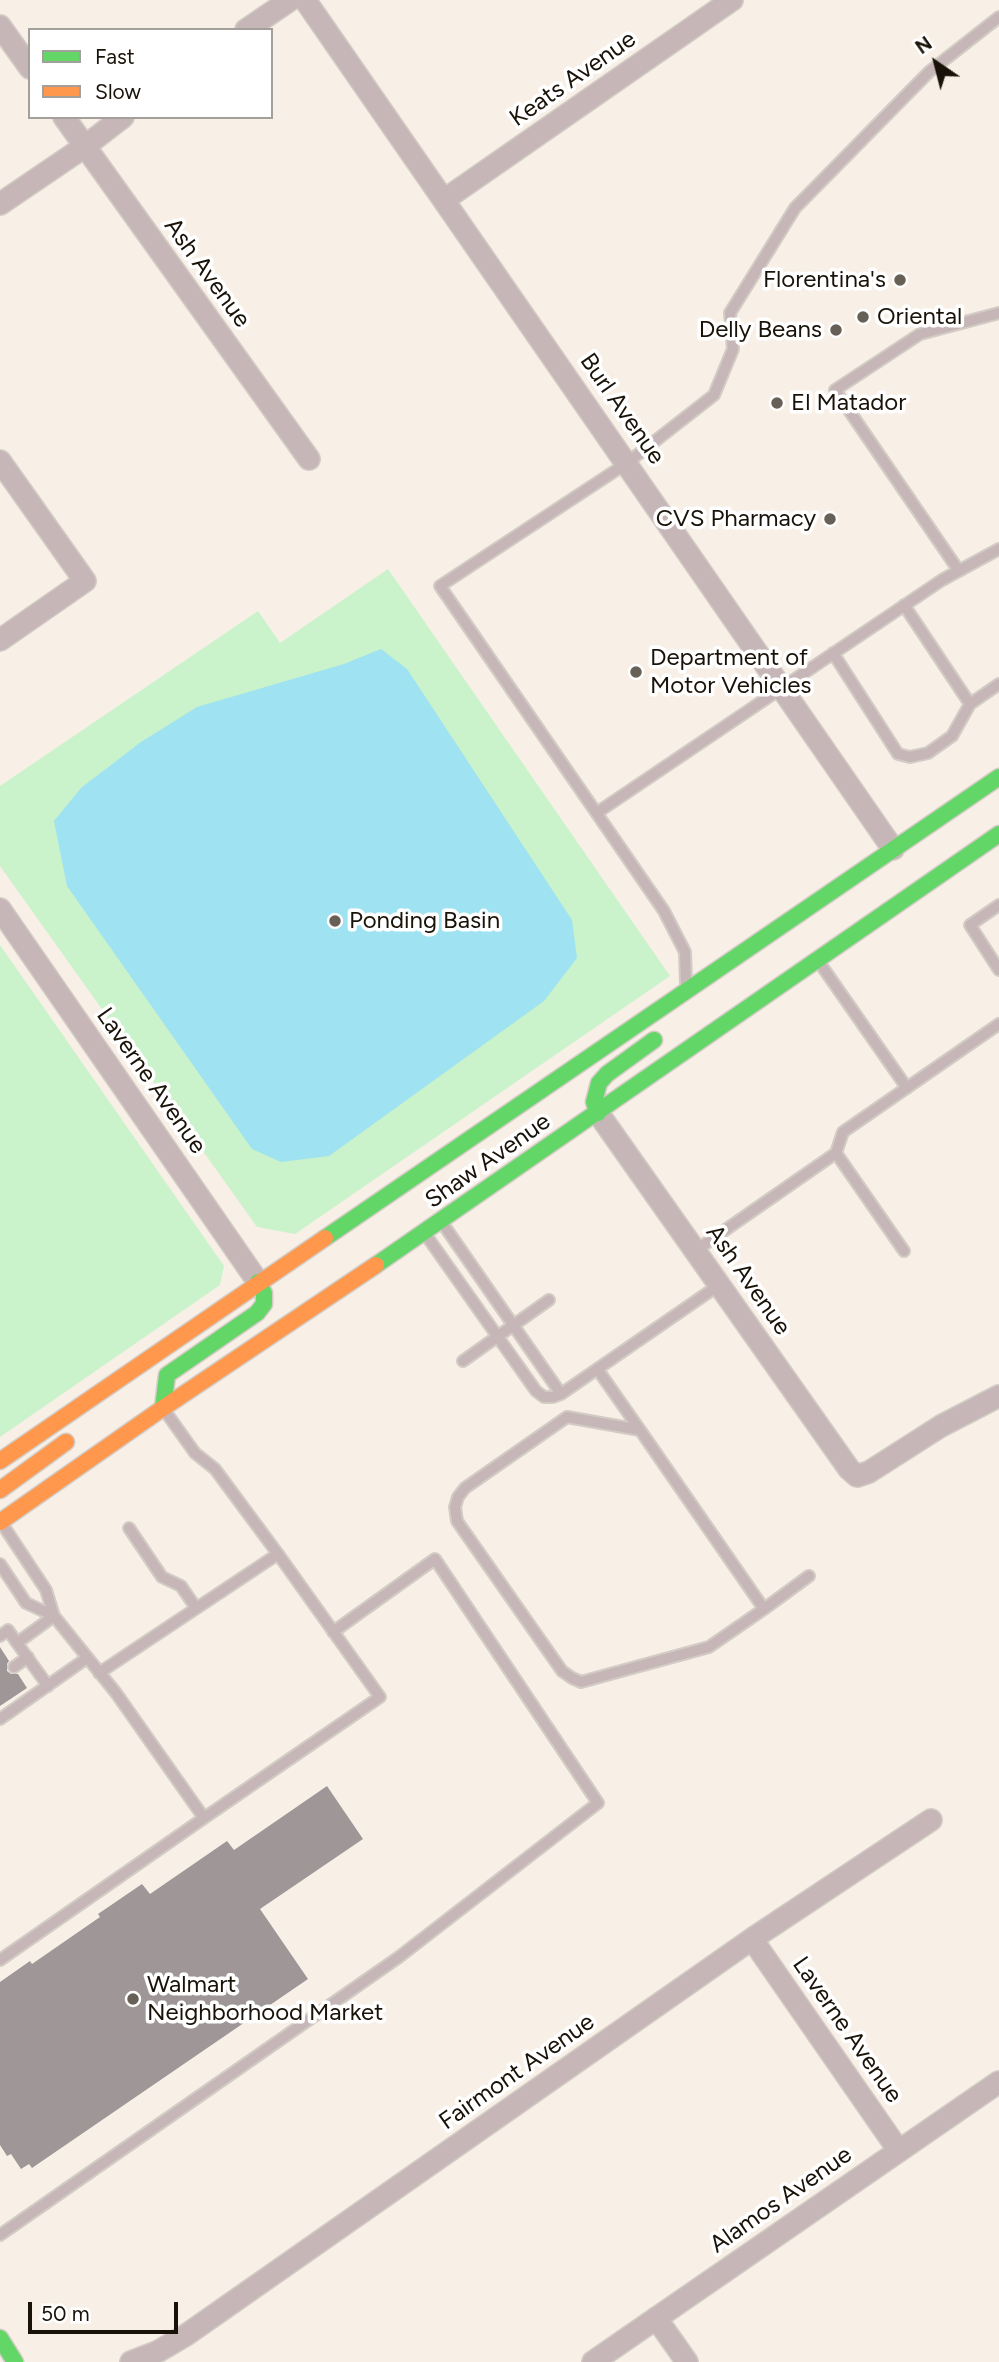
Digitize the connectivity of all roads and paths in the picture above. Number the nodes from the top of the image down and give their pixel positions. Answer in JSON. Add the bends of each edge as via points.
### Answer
{"nodes":[{"id":1,"x":290,"y":0,"type":"edge"},
{"id":2,"x":305,"y":0,"type":"edge"},
{"id":3,"x":732,"y":0,"type":"edge"},
{"id":4,"x":999,"y":17,"type":"edge"},
{"id":5,"x":0,"y":26,"type":"edge"},
{"id":6,"x":249,"y":28,"type":"edge"},
{"id":7,"x":28,"y":65,"type":"edge"},
{"id":8,"x":65,"y":119,"type":"edge"},
{"id":9,"x":119,"y":119,"type":"edge"},
{"id":10,"x":84,"y":147,"type":"junction"},
{"id":11,"x":444,"y":200,"type":"junction"},
{"id":12,"x":0,"y":204,"type":"edge"},
{"id":13,"x":999,"y":313,"type":"edge"},
{"id":14,"x":309,"y":459,"type":"dead end"},
{"id":15,"x":0,"y":461,"type":"edge"},
{"id":16,"x":627,"y":463,"type":"junction"},
{"id":17,"x":999,"y":549,"type":"edge"},
{"id":18,"x":959,"y":571,"type":"junction"},
{"id":19,"x":904,"y":605,"type":"junction"},
{"id":20,"x":0,"y":640,"type":"edge"},
{"id":21,"x":834,"y":653,"type":"junction"},
{"id":22,"x":999,"y":684,"type":"edge"},
{"id":23,"x":783,"y":687,"type":"junction"},
{"id":24,"x":970,"y":704,"type":"junction"},
{"id":25,"x":999,"y":776,"type":"edge"},
{"id":26,"x":598,"y":812,"type":"junction"},
{"id":27,"x":999,"y":834,"type":"edge"},
{"id":28,"x":893,"y":849,"type":"junction"},
{"id":29,"x":892,"y":873,"type":"dead end"},
{"id":30,"x":999,"y":905,"type":"edge"},
{"id":31,"x":0,"y":909,"type":"edge"},
{"id":32,"x":823,"y":935,"type":"dead end"},
{"id":33,"x":817,"y":960,"type":"junction"},
{"id":34,"x":999,"y":970,"type":"edge"},
{"id":35,"x":686,"y":991,"type":"junction"},
{"id":36,"x":682,"y":1011,"type":"dead end"},
{"id":37,"x":999,"y":1024,"type":"edge"},
{"id":38,"x":669,"y":1029,"type":"dead end"},
{"id":39,"x":907,"y":1088,"type":"junction"},
{"id":40,"x":598,"y":1113,"type":"junction"},
{"id":41,"x":836,"y":1153,"type":"junction"},
{"id":42,"x":441,"y":1221,"type":"junction"},
{"id":43,"x":424,"y":1233,"type":"junction"},
{"id":44,"x":695,"y":1251,"type":"junction"},
{"id":45,"x":904,"y":1251,"type":"dead end"},
{"id":46,"x":258,"y":1282,"type":"junction"},
{"id":47,"x":719,"y":1285,"type":"junction"},
{"id":48,"x":549,"y":1300,"type":"dead end"},
{"id":49,"x":513,"y":1325,"type":"junction"},
{"id":50,"x":498,"y":1336,"type":"junction"},
{"id":51,"x":163,"y":1348,"type":"junction"},
{"id":52,"x":463,"y":1360,"type":"dead end"},
{"id":53,"x":598,"y":1370,"type":"junction"},
{"id":54,"x":561,"y":1394,"type":"junction"},
{"id":55,"x":999,"y":1396,"type":"edge"},
{"id":56,"x":163,"y":1408,"type":"junction"},
{"id":57,"x":102,"y":1411,"type":"dead end"},
{"id":58,"x":640,"y":1430,"type":"junction"},
{"id":59,"x":74,"y":1437,"type":"dead end"},
{"id":60,"x":0,"y":1461,"type":"edge"},
{"id":61,"x":0,"y":1490,"type":"edge"},
{"id":62,"x":0,"y":1521,"type":"edge"},
{"id":63,"x":129,"y":1528,"type":"dead end"},
{"id":64,"x":278,"y":1554,"type":"junction"},
{"id":65,"x":0,"y":1564,"type":"edge"},
{"id":66,"x":809,"y":1576,"type":"dead end"},
{"id":67,"x":196,"y":1608,"type":"junction"},
{"id":68,"x":764,"y":1609,"type":"junction"},
{"id":69,"x":54,"y":1616,"type":"junction"},
{"id":70,"x":333,"y":1632,"type":"junction"},
{"id":71,"x":0,"y":1636,"type":"edge"},
{"id":72,"x":17,"y":1643,"type":"junction"},
{"id":73,"x":28,"y":1657,"type":"junction"},
{"id":74,"x":87,"y":1658,"type":"junction"},
{"id":75,"x":14,"y":1667,"type":"dead end"},
{"id":76,"x":99,"y":1673,"type":"junction"},
{"id":77,"x":48,"y":1686,"type":"junction"},
{"id":78,"x":0,"y":1719,"type":"edge"},
{"id":79,"x":204,"y":1818,"type":"junction"},
{"id":80,"x":931,"y":1820,"type":"dead end"},
{"id":81,"x":752,"y":1940,"type":"junction"},
{"id":82,"x":0,"y":1960,"type":"edge"},
{"id":83,"x":999,"y":2082,"type":"edge"},
{"id":84,"x":899,"y":2151,"type":"junction"},
{"id":85,"x":0,"y":2235,"type":"edge"},
{"id":86,"x":656,"y":2318,"type":"junction"},
{"id":87,"x":0,"y":2338,"type":"edge"},
{"id":88,"x":15,"y":2362,"type":"edge"},
{"id":89,"x":131,"y":2362,"type":"edge"},
{"id":90,"x":593,"y":2362,"type":"edge"},
{"id":91,"x":687,"y":2362,"type":"edge"}],
"edges":[{"from":1,"to":6,"type":"street"},
{"from":2,"to":11,"type":"street","name":"Burl Avenue"},
{"from":3,"to":11,"type":"street","name":"Keats Avenue"},
{"from":4,"to":16,"type":"lane","via":[[929,72],[795,208],[730,313],[733,349],[714,395]]},
{"from":5,"to":7,"type":"street"},
{"from":8,"to":10,"type":"street","name":"Ash Avenue"},
{"from":9,"to":10,"type":"street"},
{"from":10,"to":12,"type":"street"},
{"from":10,"to":14,"type":"street","name":"Ash Avenue"},
{"from":11,"to":16,"type":"street","name":"Burl Avenue"},
{"from":13,"to":18,"type":"lane","via":[[920,334],[835,390]]},
{"from":15,"to":20,"type":"street","via":[[85,582]]},
{"from":16,"to":23,"type":"street","name":"Burl Avenue"},
{"from":16,"to":26,"type":"lane","via":[[440,586]]},
{"from":17,"to":18,"type":"lane"},
{"from":18,"to":19,"type":"lane"},
{"from":19,"to":21,"type":"lane"},
{"from":19,"to":24,"type":"lane"},
{"from":21,"to":23,"type":"lane"},
{"from":21,"to":24,"type":"lane","via":[[898,754],[928,753],[952,736]]},
{"from":22,"to":24,"type":"lane"},
{"from":23,"to":26,"type":"lane"},
{"from":23,"to":28,"type":"street","name":"Burl Avenue"},
{"from":25,"to":28,"type":"main road","name":"Shaw Avenue"},
{"from":26,"to":35,"type":"lane","via":[[664,911],[685,952]]},
{"from":27,"to":33,"type":"main road","name":"Shaw Avenue"},
{"from":28,"to":29,"type":"main road","via":[[897,861]]},
{"from":28,"to":35,"type":"main road","name":"Shaw Avenue"},
{"from":30,"to":34,"type":"lane","via":[[970,925]]},
{"from":31,"to":46,"type":"street","name":"Laverne Avenue"},
{"from":32,"to":33,"type":"main road"},
{"from":33,"to":39,"type":"lane"},
{"from":33,"to":40,"type":"main road","name":"Shaw Avenue"},
{"from":35,"to":36,"type":"main road"},
{"from":35,"to":46,"type":"main road","name":"Shaw Avenue"},
{"from":37,"to":39,"type":"lane"},
{"from":38,"to":40,"type":"main road","via":[[598,1083],[594,1102]]},
{"from":39,"to":41,"type":"lane","via":[[843,1132]]},
{"from":40,"to":42,"type":"main road","name":"Shaw Avenue"},
{"from":40,"to":44,"type":"street","name":"Ash Avenue"},
{"from":41,"to":44,"type":"lane"},
{"from":41,"to":45,"type":"lane"},
{"from":42,"to":43,"type":"main road","name":"Shaw Avenue"},
{"from":42,"to":49,"type":"lane"},
{"from":43,"to":50,"type":"lane"},
{"from":43,"to":56,"type":"main road","name":"Shaw Avenue"},
{"from":44,"to":47,"type":"street","name":"Ash Avenue"},
{"from":46,"to":51,"type":"main road","name":"Shaw Avenue"},
{"from":46,"to":56,"type":"main road","via":[[264,1304],[167,1375]]},
{"from":47,"to":53,"type":"lane"},
{"from":47,"to":55,"type":"street","name":"Ash Avenue","via":[[857,1476]]},
{"from":48,"to":49,"type":"lane"},
{"from":49,"to":50,"type":"lane"},
{"from":49,"to":54,"type":"lane"},
{"from":50,"to":52,"type":"lane"},
{"from":50,"to":54,"type":"lane","via":[[536,1391],[544,1397]]},
{"from":51,"to":57,"type":"main road"},
{"from":51,"to":60,"type":"main road","name":"Shaw Avenue"},
{"from":53,"to":54,"type":"lane"},
{"from":53,"to":58,"type":"lane"},
{"from":56,"to":62,"type":"main road","name":"Shaw Avenue"},
{"from":56,"to":64,"type":"lane"},
{"from":58,"to":68,"type":"lane"},
{"from":58,"to":68,"type":"lane","via":[[567,1417],[465,1488],[455,1507],[457,1521],[562,1671],[582,1682],[709,1647]]},
{"from":59,"to":61,"type":"main road"},
{"from":62,"to":69,"type":"lane","via":[[46,1590]]},
{"from":63,"to":67,"type":"lane","via":[[163,1577],[181,1586]]},
{"from":64,"to":67,"type":"lane"},
{"from":64,"to":70,"type":"lane"},
{"from":65,"to":69,"type":"lane","via":[[26,1603]]},
{"from":66,"to":68,"type":"lane"},
{"from":67,"to":76,"type":"lane"},
{"from":69,"to":72,"type":"lane"},
{"from":69,"to":74,"type":"lane"},
{"from":70,"to":79,"type":"lane","via":[[380,1697]]},
{"from":70,"to":85,"type":"lane","via":[[435,1559],[598,1803],[398,1957]]},
{"from":71,"to":72,"type":"lane","via":[[8,1630]]},
{"from":72,"to":73,"type":"lane"},
{"from":73,"to":75,"type":"lane"},
{"from":73,"to":77,"type":"lane"},
{"from":74,"to":76,"type":"lane"},
{"from":74,"to":77,"type":"lane"},
{"from":76,"to":79,"type":"lane"},
{"from":77,"to":78,"type":"lane"},
{"from":79,"to":82,"type":"lane"},
{"from":80,"to":81,"type":"street","name":"Fairmont Avenue"},
{"from":81,"to":84,"type":"street","name":"Laverne Avenue"},
{"from":81,"to":89,"type":"street","name":"Fairmont Avenue","via":[[186,2335]]},
{"from":83,"to":84,"type":"street","name":"Alamos Avenue"},
{"from":84,"to":86,"type":"street","name":"Alamos Avenue"},
{"from":86,"to":90,"type":"street","name":"Alamos Avenue"},
{"from":86,"to":91,"type":"street"},
{"from":87,"to":88,"type":"main road"}]}
